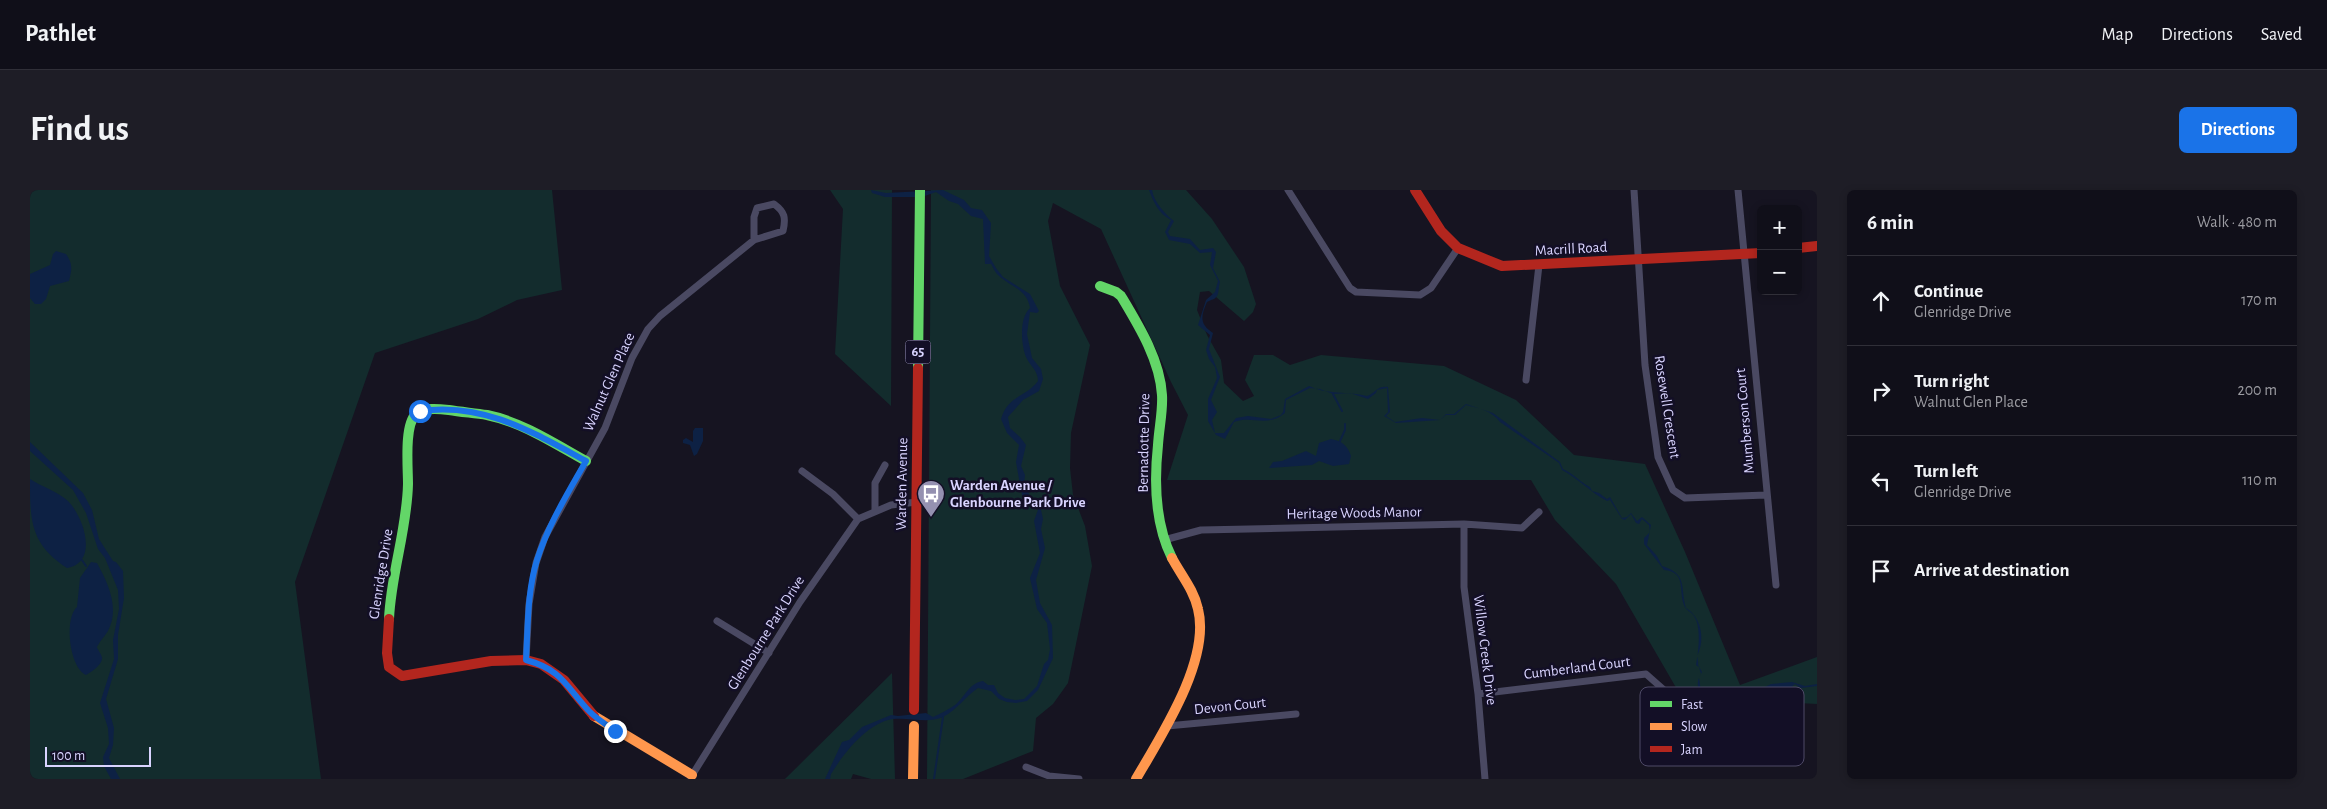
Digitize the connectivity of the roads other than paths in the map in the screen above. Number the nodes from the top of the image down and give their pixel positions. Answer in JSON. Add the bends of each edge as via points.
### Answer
{"nodes":[{"id":1,"x":920,"y":190,"type":"edge"},
{"id":2,"x":1288,"y":190,"type":"edge"},
{"id":3,"x":1415,"y":190,"type":"edge"},
{"id":4,"x":1634,"y":190,"type":"edge"},
{"id":5,"x":1738,"y":190,"type":"edge"},
{"id":6,"x":754,"y":240,"type":"junction"},
{"id":7,"x":1817,"y":246,"type":"edge"},
{"id":8,"x":1458,"y":248,"type":"junction"},
{"id":9,"x":1802,"y":248,"type":"edge"},
{"id":10,"x":1757,"y":253,"type":"edge"},
{"id":11,"x":1744,"y":255,"type":"junction"},
{"id":12,"x":1638,"y":260,"type":"junction"},
{"id":13,"x":1539,"y":266,"type":"junction"},
{"id":14,"x":1100,"y":286,"type":"dead end"},
{"id":15,"x":1526,"y":380,"type":"dead end"},
{"id":16,"x":586,"y":461,"type":"junction"},
{"id":17,"x":885,"y":465,"type":"dead end"},
{"id":18,"x":802,"y":471,"type":"dead end"},
{"id":19,"x":1766,"y":494,"type":"junction"},
{"id":20,"x":917,"y":502,"type":"junction"},
{"id":21,"x":875,"y":511,"type":"junction"},
{"id":22,"x":1539,"y":512,"type":"dead end"},
{"id":23,"x":858,"y":518,"type":"junction"},
{"id":24,"x":1464,"y":524,"type":"junction"},
{"id":25,"x":1164,"y":540,"type":"junction"},
{"id":26,"x":1776,"y":585,"type":"dead end"},
{"id":27,"x":717,"y":621,"type":"dead end"},
{"id":28,"x":769,"y":653,"type":"junction"},
{"id":29,"x":526,"y":660,"type":"junction"},
{"id":30,"x":1661,"y":687,"type":"edge"},
{"id":31,"x":1478,"y":694,"type":"junction"},
{"id":32,"x":1296,"y":714,"type":"dead end"},
{"id":33,"x":1167,"y":726,"type":"junction"},
{"id":34,"x":1026,"y":767,"type":"dead end"},
{"id":35,"x":691,"y":777,"type":"edge"},
{"id":36,"x":913,"y":779,"type":"edge"},
{"id":37,"x":1079,"y":779,"type":"edge"},
{"id":38,"x":1136,"y":779,"type":"edge"},
{"id":39,"x":1485,"y":779,"type":"edge"}],
"edges":[{"from":1,"to":20,"type":"street","name":"Warden Avenue","number":"65"},
{"from":2,"to":8,"type":"street","via":[[1350,288],[1356,292],[1420,295],[1431,288]]},
{"from":3,"to":8,"type":"street","name":"Macrill Road","via":[[1441,231]]},
{"from":4,"to":12,"type":"street","name":"Rosewell Crescent"},
{"from":5,"to":11,"type":"street","name":"Mumberson Court"},
{"from":6,"to":6,"type":"street","name":"Walnut Glen Place","via":[[757,208],[774,204],[782,210],[783,231]]},
{"from":6,"to":16,"type":"street","name":"Walnut Glen Place","via":[[648,329],[632,358],[605,428]]},
{"from":7,"to":9,"type":"street"},
{"from":8,"to":13,"type":"street","name":"Macrill Road","via":[[1502,266]]},
{"from":10,"to":11,"type":"street","name":"Macrill Road"},
{"from":11,"to":12,"type":"street","name":"Macrill Road"},
{"from":11,"to":19,"type":"street","name":"Mumberson Court"},
{"from":12,"to":13,"type":"street","name":"Macrill Road"},
{"from":12,"to":19,"type":"street","name":"Rosewell Crescent","via":[[1645,365],[1658,457],[1673,490],[1685,498]]},
{"from":13,"to":15,"type":"street"},
{"from":14,"to":25,"type":"street","name":"Bernadotte Drive","via":[[1118,293],[1143,332],[1155,364],[1162,395],[1157,454]]},
{"from":16,"to":29,"type":"street","name":"Walnut Glen Place","via":[[545,537],[536,563],[529,604]]},
{"from":16,"to":29,"type":"street","name":"Glenridge Drive","via":[[525,428],[488,415],[455,410],[420,411],[409,426],[404,532],[390,596],[389,667],[402,676],[491,661]]},
{"from":17,"to":21,"type":"street","via":[[875,483]]},
{"from":18,"to":23,"type":"street"},
{"from":19,"to":26,"type":"street","name":"Mumberson Court"},
{"from":20,"to":21,"type":"street","via":[[899,503]]},
{"from":20,"to":36,"type":"street","name":"Warden Avenue","number":"65"},
{"from":21,"to":23,"type":"street"},
{"from":22,"to":24,"type":"street","name":"Heritage Woods Manor","via":[[1522,528]]},
{"from":23,"to":28,"type":"street","name":"Glenbourne Park Drive"},
{"from":24,"to":25,"type":"street","name":"Heritage Woods Manor","via":[[1201,530]]},
{"from":24,"to":31,"type":"street","name":"Willow Creek Drive","via":[[1464,587]]},
{"from":25,"to":33,"type":"street","name":"Bernadotte Drive","via":[[1193,596],[1200,618],[1196,652]]},
{"from":27,"to":28,"type":"street"},
{"from":28,"to":35,"type":"street","name":"Glenbourne Park Drive"},
{"from":29,"to":35,"type":"street","name":"Glenridge Drive","via":[[541,664],[564,680],[604,723]]},
{"from":30,"to":31,"type":"street","name":"Cumberland Court","via":[[1646,674]]},
{"from":31,"to":39,"type":"street","name":"Willow Creek Drive"},
{"from":32,"to":33,"type":"street","name":"Devon Court"},
{"from":33,"to":38,"type":"street","name":"Bernadotte Drive"},
{"from":34,"to":37,"type":"street","via":[[1049,776]]}]}
